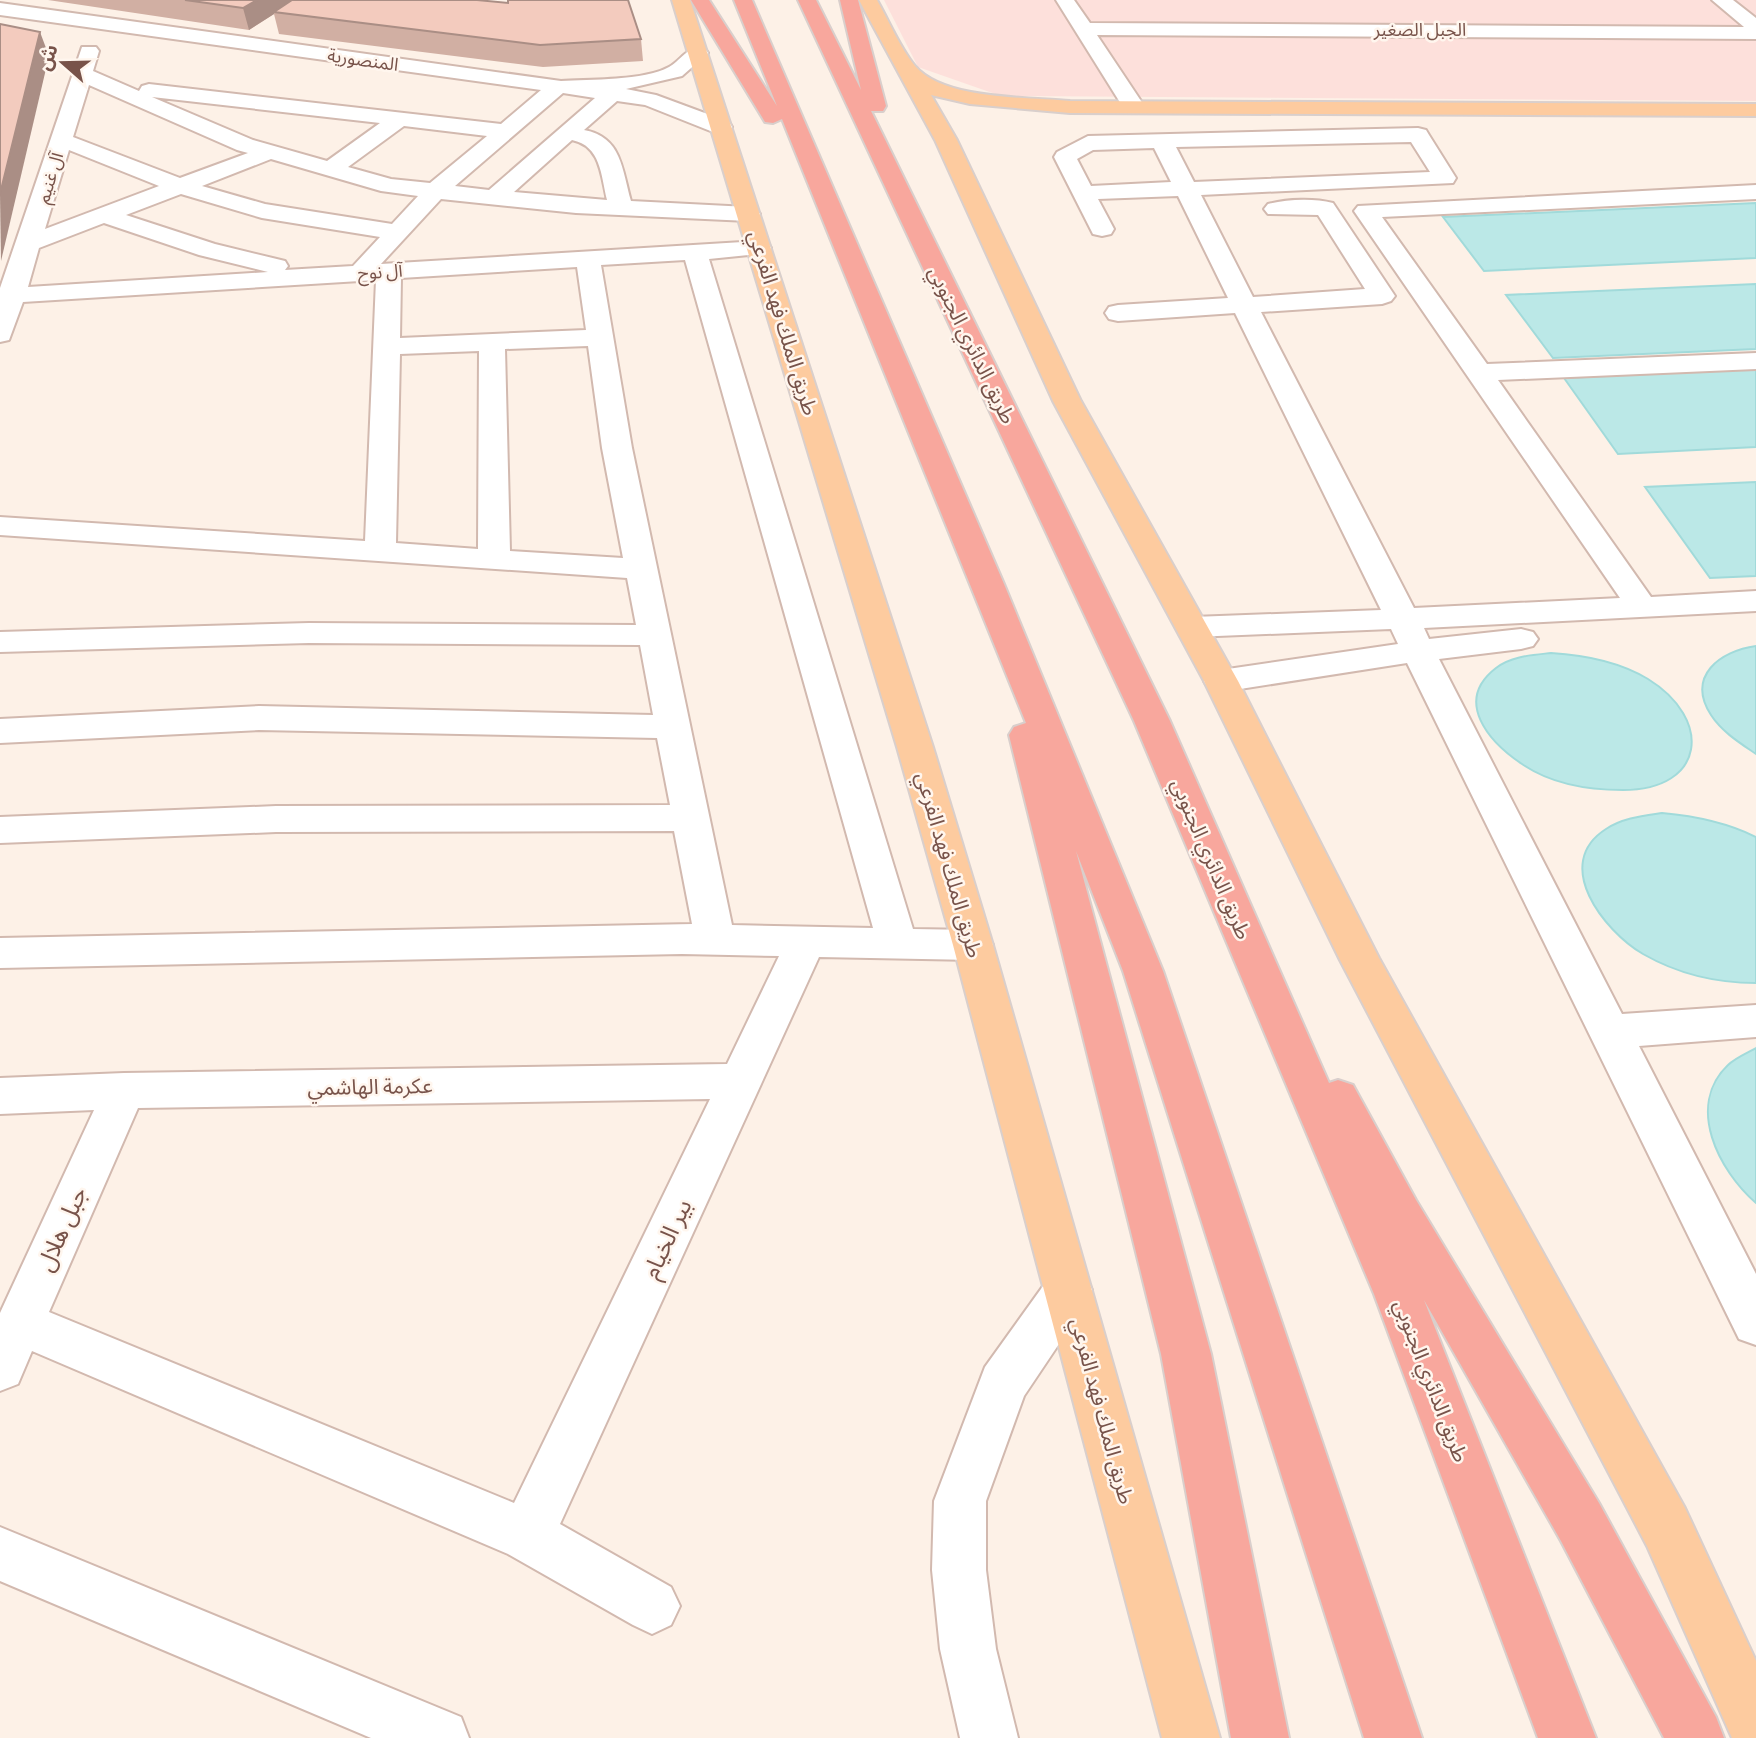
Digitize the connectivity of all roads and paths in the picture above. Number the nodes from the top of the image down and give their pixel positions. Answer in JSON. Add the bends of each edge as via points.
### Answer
{"nodes":[{"id":1,"x":681,"y":0,"type":"edge"},
{"id":2,"x":700,"y":0,"type":"edge"},
{"id":3,"x":743,"y":0,"type":"edge"},
{"id":4,"x":807,"y":0,"type":"edge"},
{"id":5,"x":849,"y":0,"type":"edge"},
{"id":6,"x":868,"y":0,"type":"edge"},
{"id":7,"x":1065,"y":0,"type":"edge"},
{"id":8,"x":1721,"y":0,"type":"edge"},
{"id":9,"x":0,"y":9,"type":"edge"},
{"id":10,"x":1263,"y":10,"type":"dead end"},
{"id":11,"x":1402,"y":10,"type":"dead end"},
{"id":12,"x":1538,"y":10,"type":"dead end"},
{"id":13,"x":98,"y":22,"type":"junction"},
{"id":14,"x":1756,"y":27,"type":"edge"},
{"id":15,"x":268,"y":29,"type":"dead end"},
{"id":16,"x":1084,"y":29,"type":"junction"},
{"id":17,"x":1281,"y":29,"type":"junction"},
{"id":18,"x":1420,"y":30,"type":"junction"},
{"id":19,"x":1554,"y":30,"type":"junction"},
{"id":20,"x":1756,"y":33,"type":"edge"},
{"id":21,"x":246,"y":43,"type":"junction"},
{"id":22,"x":698,"y":52,"type":"junction"},
{"id":23,"x":348,"y":58,"type":"junction"},
{"id":24,"x":910,"y":72,"type":"junction"},
{"id":25,"x":82,"y":74,"type":"junction"},
{"id":26,"x":329,"y":74,"type":"dead end"},
{"id":27,"x":109,"y":86,"type":"junction"},
{"id":28,"x":558,"y":87,"type":"junction"},
{"id":29,"x":309,"y":90,"type":"dead end"},
{"id":30,"x":612,"y":94,"type":"junction"},
{"id":31,"x":290,"y":106,"type":"junction"},
{"id":32,"x":1070,"y":107,"type":"junction"},
{"id":33,"x":1134,"y":107,"type":"junction"},
{"id":34,"x":1756,"y":110,"type":"edge"},
{"id":35,"x":400,"y":119,"type":"junction"},
{"id":36,"x":721,"y":127,"type":"junction"},
{"id":37,"x":961,"y":128,"type":"junction"},
{"id":38,"x":505,"y":131,"type":"junction"},
{"id":39,"x":568,"y":133,"type":"junction"},
{"id":40,"x":62,"y":140,"type":"junction"},
{"id":41,"x":1162,"y":141,"type":"junction"},
{"id":42,"x":270,"y":152,"type":"junction"},
{"id":43,"x":331,"y":169,"type":"junction"},
{"id":44,"x":179,"y":186,"type":"junction"},
{"id":45,"x":435,"y":191,"type":"junction"},
{"id":46,"x":822,"y":191,"type":"junction"},
{"id":47,"x":1756,"y":192,"type":"edge"},
{"id":48,"x":1085,"y":193,"type":"junction"},
{"id":49,"x":495,"y":197,"type":"junction"},
{"id":50,"x":1200,"y":204,"type":"junction"},
{"id":51,"x":621,"y":208,"type":"junction"},
{"id":52,"x":1247,"y":210,"type":"dead end"},
{"id":53,"x":908,"y":211,"type":"junction"},
{"id":54,"x":104,"y":215,"type":"junction"},
{"id":55,"x":1102,"y":229,"type":"dead end"},
{"id":56,"x":753,"y":231,"type":"junction"},
{"id":57,"x":397,"y":232,"type":"junction"},
{"id":58,"x":30,"y":243,"type":"junction"},
{"id":59,"x":695,"y":252,"type":"junction"},
{"id":60,"x":589,"y":259,"type":"junction"},
{"id":61,"x":389,"y":271,"type":"junction"},
{"id":62,"x":360,"y":273,"type":"junction"},
{"id":63,"x":317,"y":276,"type":"junction"},
{"id":64,"x":7,"y":296,"type":"edge"},
{"id":65,"x":1241,"y":303,"type":"junction"},
{"id":66,"x":1118,"y":313,"type":"dead end"},
{"id":67,"x":0,"y":334,"type":"edge"},
{"id":68,"x":600,"y":337,"type":"junction"},
{"id":69,"x":492,"y":342,"type":"junction"},
{"id":70,"x":386,"y":347,"type":"junction"},
{"id":71,"x":1756,"y":361,"type":"edge"},
{"id":72,"x":1479,"y":373,"type":"junction"},
{"id":73,"x":0,"y":526,"type":"edge"},
{"id":74,"x":380,"y":552,"type":"junction"},
{"id":75,"x":494,"y":559,"type":"junction"},
{"id":76,"x":641,"y":569,"type":"junction"},
{"id":77,"x":988,"y":584,"type":"junction"},
{"id":78,"x":1756,"y":601,"type":"edge"},
{"id":79,"x":1642,"y":607,"type":"junction"},
{"id":80,"x":1401,"y":619,"type":"junction"},
{"id":81,"x":1756,"y":625,"type":"edge"},
{"id":82,"x":1193,"y":627,"type":"junction"},
{"id":83,"x":654,"y":635,"type":"junction"},
{"id":84,"x":0,"y":642,"type":"edge"},
{"id":85,"x":1417,"y":652,"type":"junction"},
{"id":86,"x":1221,"y":681,"type":"junction"},
{"id":87,"x":672,"y":727,"type":"junction"},
{"id":88,"x":0,"y":731,"type":"edge"},
{"id":89,"x":690,"y":818,"type":"junction"},
{"id":90,"x":0,"y":830,"type":"edge"},
{"id":91,"x":1210,"y":857,"type":"junction"},
{"id":92,"x":715,"y":940,"type":"junction"},
{"id":93,"x":806,"y":942,"type":"junction"},
{"id":94,"x":898,"y":944,"type":"junction"},
{"id":95,"x":973,"y":945,"type":"junction"},
{"id":96,"x":0,"y":953,"type":"edge"},
{"id":97,"x":1756,"y":1021,"type":"edge"},
{"id":98,"x":1609,"y":1032,"type":"junction"},
{"id":99,"x":741,"y":1082,"type":"junction"},
{"id":100,"x":124,"y":1090,"type":"junction"},
{"id":101,"x":0,"y":1096,"type":"edge"},
{"id":102,"x":1068,"y":1290,"type":"junction"},
{"id":103,"x":20,"y":1323,"type":"junction"},
{"id":104,"x":1756,"y":1323,"type":"edge"},
{"id":105,"x":0,"y":1368,"type":"edge"},
{"id":106,"x":527,"y":1535,"type":"junction"},
{"id":107,"x":0,"y":1554,"type":"edge"},
{"id":108,"x":652,"y":1606,"type":"dead end"},
{"id":109,"x":1756,"y":1726,"type":"edge"},
{"id":110,"x":440,"y":1738,"type":"edge"},
{"id":111,"x":989,"y":1738,"type":"edge"},
{"id":112,"x":1191,"y":1738,"type":"edge"},
{"id":113,"x":1260,"y":1738,"type":"edge"},
{"id":114,"x":1393,"y":1738,"type":"edge"},
{"id":115,"x":1567,"y":1738,"type":"edge"},
{"id":116,"x":1695,"y":1738,"type":"edge"}],
"edges":[{"from":1,"to":22,"type":"main road","name":"طريق الملك فهد الفرعي"},
{"from":2,"to":46,"type":"highway"},
{"from":3,"to":46,"type":"highway"},
{"from":4,"to":53,"type":"highway","name":"طريق الدائري الجنوبي"},
{"from":5,"to":53,"type":"highway"},
{"from":6,"to":24,"type":"main road"},
{"from":7,"to":16,"type":"street"},
{"from":8,"to":14,"type":"street"},
{"from":9,"to":13,"type":"street","name":"المنصورية"},
{"from":10,"to":17,"type":"street"},
{"from":11,"to":18,"type":"street"},
{"from":12,"to":19,"type":"street"},
{"from":13,"to":21,"type":"street","name":"المنصورية"},
{"from":13,"to":25,"type":"street","name":"آل غنيم"},
{"from":15,"to":21,"type":"street"},
{"from":16,"to":17,"type":"street","name":"الجبل الصغير"},
{"from":16,"to":33,"type":"street"},
{"from":17,"to":18,"type":"street","name":"الجبل الصغير"},
{"from":18,"to":19,"type":"street","name":"الجبل الصغير"},
{"from":19,"to":20,"type":"street","name":"الجبل الصغير"},
{"from":21,"to":23,"type":"street","name":"المنصورية"},
{"from":22,"to":28,"type":"street","via":[[675,72],[629,83]]},
{"from":22,"to":36,"type":"main road","name":"طريق الملك فهد الفرعي"},
{"from":23,"to":26,"type":"street"},
{"from":23,"to":28,"type":"street","name":"المنصورية"},
{"from":24,"to":32,"type":"main road","via":[[926,87],[970,98]]},
{"from":24,"to":37,"type":"main road"},
{"from":25,"to":27,"type":"street"},
{"from":25,"to":40,"type":"street","name":"آل غنيم"},
{"from":27,"to":31,"type":"street"},
{"from":27,"to":42,"type":"street"},
{"from":28,"to":30,"type":"street","name":"المنصورية"},
{"from":28,"to":38,"type":"street"},
{"from":29,"to":31,"type":"street"},
{"from":30,"to":36,"type":"street","name":"المنصورية","via":[[649,99]]},
{"from":30,"to":39,"type":"street"},
{"from":31,"to":35,"type":"street"},
{"from":32,"to":33,"type":"main road"},
{"from":32,"to":37,"type":"main road","via":[[994,112]]},
{"from":33,"to":34,"type":"main road"},
{"from":35,"to":38,"type":"street"},
{"from":35,"to":43,"type":"street"},
{"from":36,"to":56,"type":"main road","name":"طريق الملك فهد الفرعي"},
{"from":37,"to":82,"type":"main road","via":[[1068,401]]},
{"from":38,"to":45,"type":"street"},
{"from":39,"to":49,"type":"street"},
{"from":39,"to":51,"type":"street","via":[[593,138],[606,151]]},
{"from":40,"to":44,"type":"street"},
{"from":40,"to":58,"type":"street","name":"آل غنيم"},
{"from":41,"to":48,"type":"street","via":[[1088,143],[1065,157]]},
{"from":41,"to":50,"type":"street"},
{"from":41,"to":50,"type":"street","via":[[1418,135],[1445,178]]},
{"from":42,"to":43,"type":"street"},
{"from":42,"to":44,"type":"street"},
{"from":43,"to":45,"type":"street","via":[[389,186]]},
{"from":44,"to":54,"type":"street"},
{"from":44,"to":57,"type":"street","via":[[262,211]]},
{"from":45,"to":49,"type":"street"},
{"from":45,"to":57,"type":"street"},
{"from":46,"to":77,"type":"highway"},
{"from":47,"to":72,"type":"street","via":[[1366,211]]},
{"from":48,"to":50,"type":"street"},
{"from":48,"to":55,"type":"street"},
{"from":49,"to":51,"type":"street"},
{"from":50,"to":65,"type":"street"},
{"from":51,"to":56,"type":"street"},
{"from":52,"to":65,"type":"street","via":[[1325,208],[1381,296]]},
{"from":53,"to":91,"type":"highway","name":"طريق الدائري الجنوبي","via":[[1152,721]]},
{"from":54,"to":58,"type":"street"},
{"from":54,"to":63,"type":"street","via":[[208,250]]},
{"from":56,"to":59,"type":"street","name":"آل نوح"},
{"from":56,"to":95,"type":"main road","name":"طريق الملك فهد الفرعي"},
{"from":57,"to":62,"type":"street"},
{"from":58,"to":64,"type":"street","name":"آل غنيم"},
{"from":59,"to":60,"type":"street","name":"آل نوح"},
{"from":59,"to":94,"type":"street"},
{"from":60,"to":61,"type":"street","name":"آل نوح"},
{"from":60,"to":68,"type":"street"},
{"from":61,"to":62,"type":"street","name":"آل نوح"},
{"from":61,"to":70,"type":"street"},
{"from":62,"to":63,"type":"street","name":"آل نوح"},
{"from":63,"to":64,"type":"street","name":"آل نوح"},
{"from":64,"to":67,"type":"street","name":"آل غنيم"},
{"from":65,"to":66,"type":"street"},
{"from":65,"to":80,"type":"street"},
{"from":68,"to":69,"type":"street"},
{"from":68,"to":76,"type":"street"},
{"from":69,"to":70,"type":"street"},
{"from":69,"to":75,"type":"street"},
{"from":70,"to":74,"type":"street"},
{"from":71,"to":72,"type":"street"},
{"from":72,"to":79,"type":"street"},
{"from":73,"to":74,"type":"street"},
{"from":74,"to":75,"type":"street"},
{"from":75,"to":76,"type":"street"},
{"from":76,"to":83,"type":"street"},
{"from":77,"to":113,"type":"highway","via":[[1186,1354]]},
{"from":77,"to":114,"type":"highway","via":[[1143,971]]},
{"from":78,"to":79,"type":"street"},
{"from":79,"to":80,"type":"street"},
{"from":80,"to":82,"type":"street"},
{"from":80,"to":85,"type":"street"},
{"from":81,"to":85,"type":"street","via":[[1486,641]]},
{"from":82,"to":86,"type":"main road"},
{"from":83,"to":84,"type":"street","via":[[309,633]]},
{"from":83,"to":87,"type":"street"},
{"from":85,"to":86,"type":"street"},
{"from":85,"to":98,"type":"street"},
{"from":86,"to":109,"type":"main road","via":[[1360,960],[1666,1527]]},
{"from":87,"to":88,"type":"street","via":[[259,718]]},
{"from":87,"to":89,"type":"street"},
{"from":89,"to":90,"type":"street","via":[[276,819]]},
{"from":89,"to":92,"type":"street"},
{"from":91,"to":115,"type":"highway","name":"طريق الدائري الجنوبي","via":[[1398,1294]]},
{"from":91,"to":116,"type":"highway","via":[[1400,1214],[1580,1522]]},
{"from":92,"to":93,"type":"street"},
{"from":92,"to":96,"type":"street"},
{"from":93,"to":94,"type":"street"},
{"from":93,"to":99,"type":"street","name":"بير الخيام"},
{"from":94,"to":95,"type":"street"},
{"from":95,"to":102,"type":"main road","name":"طريق الملك فهد الفرعي"},
{"from":97,"to":98,"type":"street"},
{"from":98,"to":104,"type":"street"},
{"from":99,"to":100,"type":"street","name":"عكرمة الهاشمي"},
{"from":99,"to":106,"type":"street","name":"بير الخيام"},
{"from":100,"to":101,"type":"street","name":"عكرمة الهاشمي"},
{"from":100,"to":103,"type":"street","name":"جبل هلال"},
{"from":102,"to":111,"type":"street","via":[[1003,1384],[960,1501],[959,1570],[968,1649]]},
{"from":102,"to":112,"type":"main road","name":"طريق الملك فهد الفرعي"},
{"from":103,"to":105,"type":"street","name":"جبل هلال"},
{"from":103,"to":106,"type":"street"},
{"from":106,"to":108,"type":"street"},
{"from":107,"to":110,"type":"street"}]}
